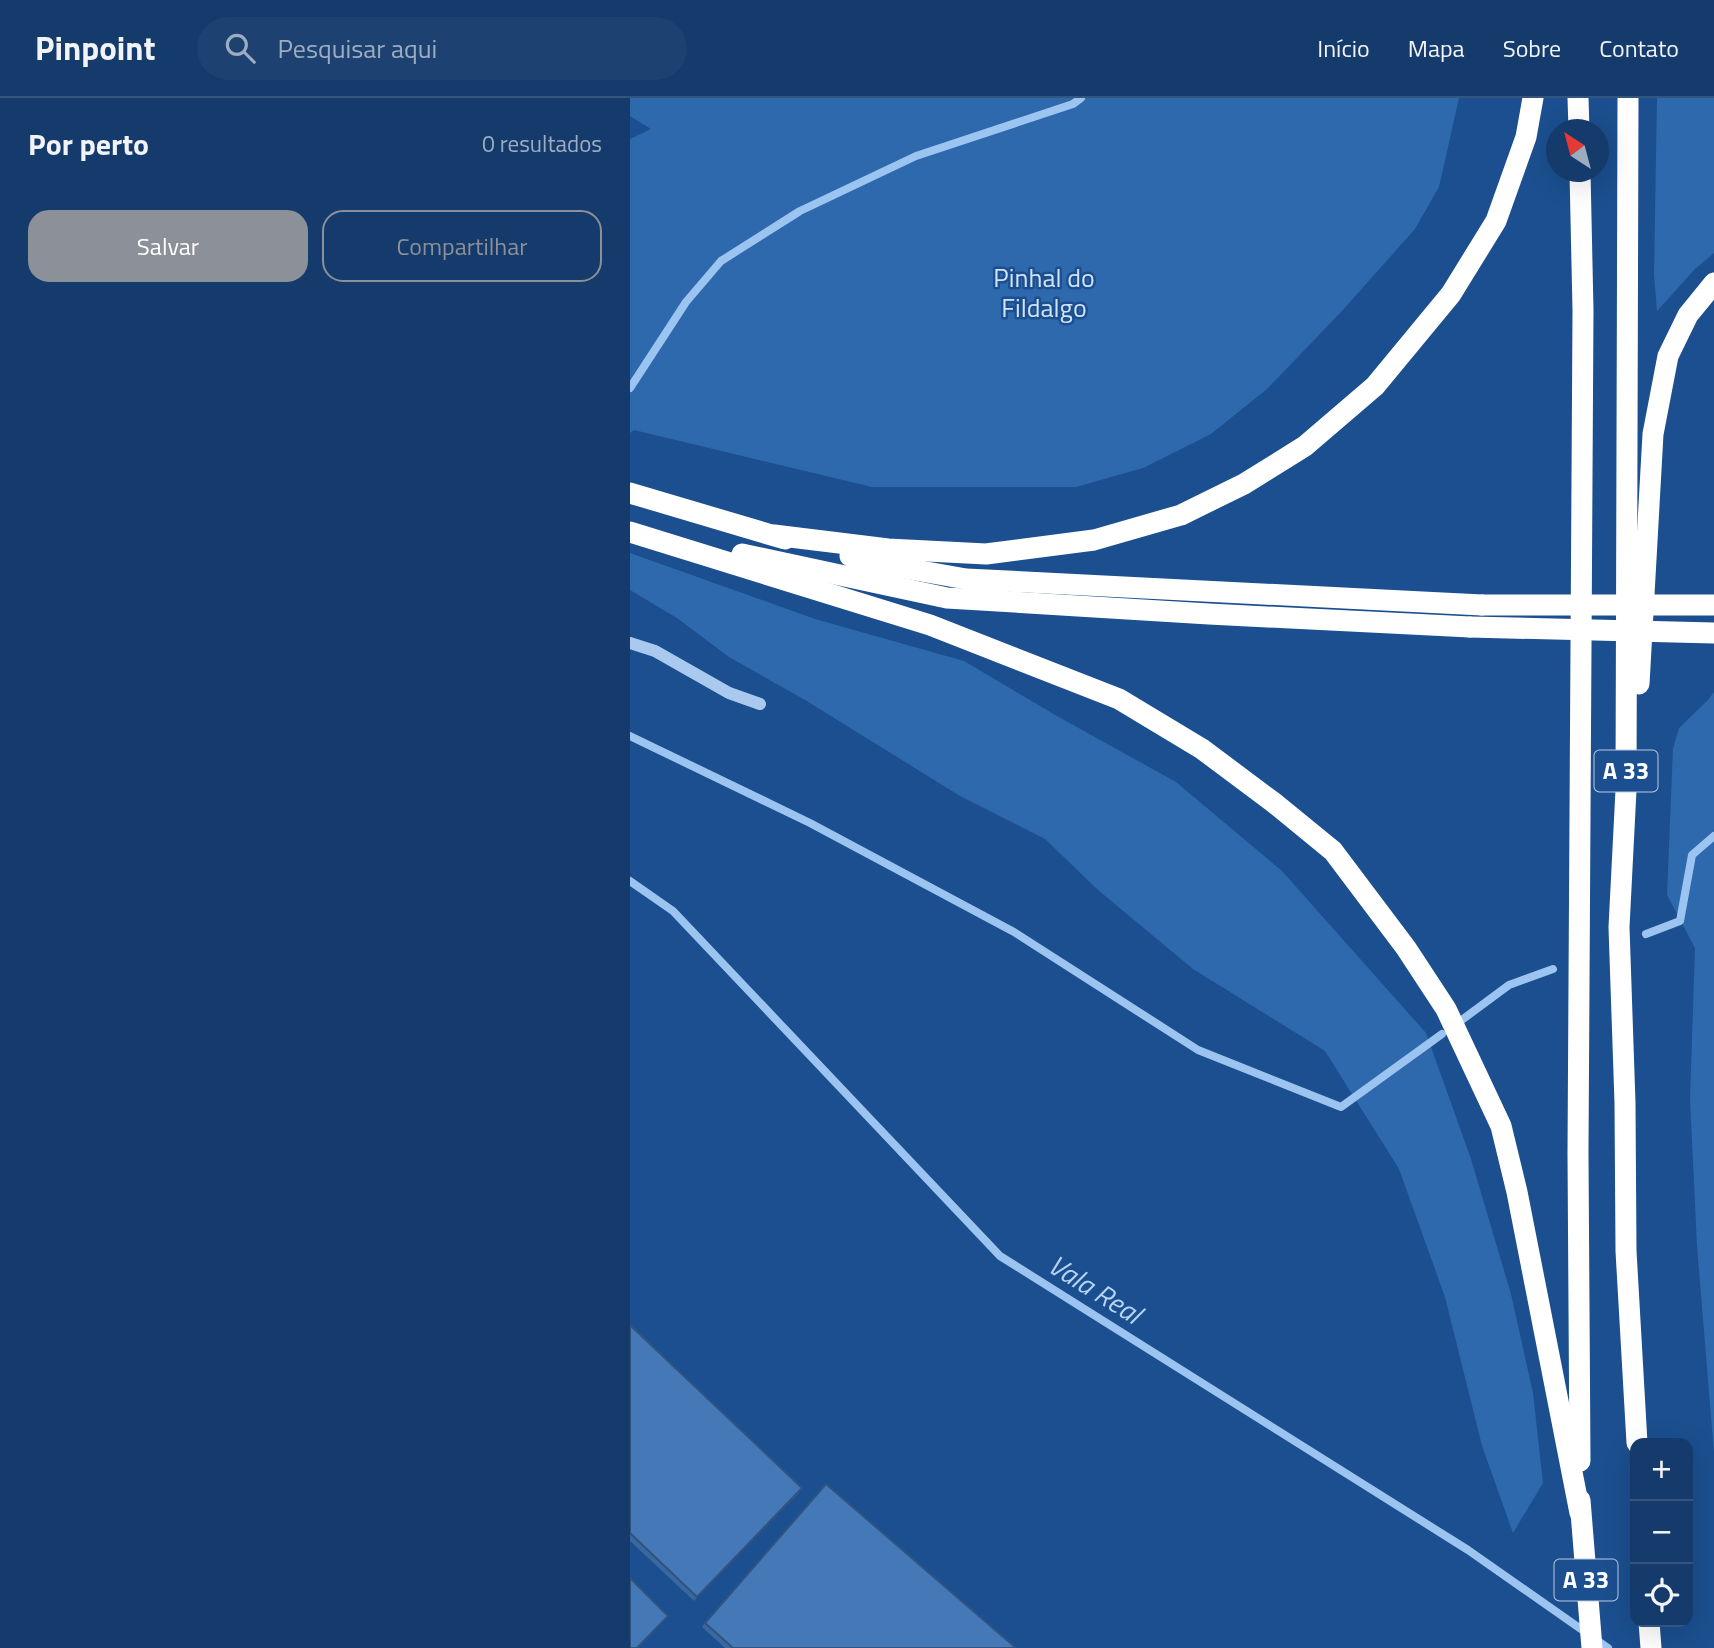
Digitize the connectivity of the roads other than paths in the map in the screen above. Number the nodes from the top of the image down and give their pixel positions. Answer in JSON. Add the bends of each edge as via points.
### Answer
{"nodes":[{"id":1,"x":1533,"y":98,"type":"edge"},
{"id":2,"x":1578,"y":98,"type":"edge"},
{"id":3,"x":1628,"y":98,"type":"edge"},
{"id":4,"x":1578,"y":119,"type":"edge"},
{"id":5,"x":1580,"y":182,"type":"edge"},
{"id":6,"x":1714,"y":283,"type":"edge"},
{"id":7,"x":630,"y":493,"type":"edge"},
{"id":8,"x":630,"y":531,"type":"edge"},
{"id":9,"x":774,"y":536,"type":"junction"},
{"id":10,"x":1714,"y":605,"type":"edge"},
{"id":11,"x":1714,"y":633,"type":"edge"},
{"id":12,"x":630,"y":643,"type":"edge"},
{"id":13,"x":760,"y":704,"type":"dead end"},
{"id":14,"x":1626,"y":790,"type":"junction"},
{"id":15,"x":1637,"y":1438,"type":"edge"},
{"id":16,"x":1580,"y":1513,"type":"junction"},
{"id":17,"x":1649,"y":1627,"type":"edge"},
{"id":18,"x":1592,"y":1648,"type":"edge"},
{"id":19,"x":1651,"y":1648,"type":"edge"}],
"edges":[{"from":1,"to":9,"type":"highway","via":[[1525,137],[1496,221],[1451,294],[1375,386],[1305,446],[1244,484],[1181,515],[1094,540],[986,554]]},
{"from":2,"to":4,"type":"highway"},
{"from":3,"to":14,"type":"highway","number":"A 33"},
{"from":5,"to":16,"type":"highway","number":"A 33"},
{"from":6,"to":14,"type":"highway","via":[[1688,315],[1668,356],[1653,434],[1637,732]]},
{"from":7,"to":9,"type":"highway"},
{"from":8,"to":11,"type":"highway","bridge":true,"via":[[947,598],[1470,627]]},
{"from":8,"to":16,"type":"highway","via":[[930,625],[1119,699],[1202,749],[1333,851],[1446,1009],[1501,1126]]},
{"from":9,"to":10,"type":"highway","bridge":true,"via":[[865,561],[965,579],[1482,605]]},
{"from":12,"to":13,"type":"lane"},
{"from":14,"to":15,"type":"highway","number":"A 33","via":[[1619,927],[1626,1251]]},
{"from":16,"to":18,"type":"highway","number":"A 33"},
{"from":17,"to":19,"type":"highway","number":"A 33"}]}
